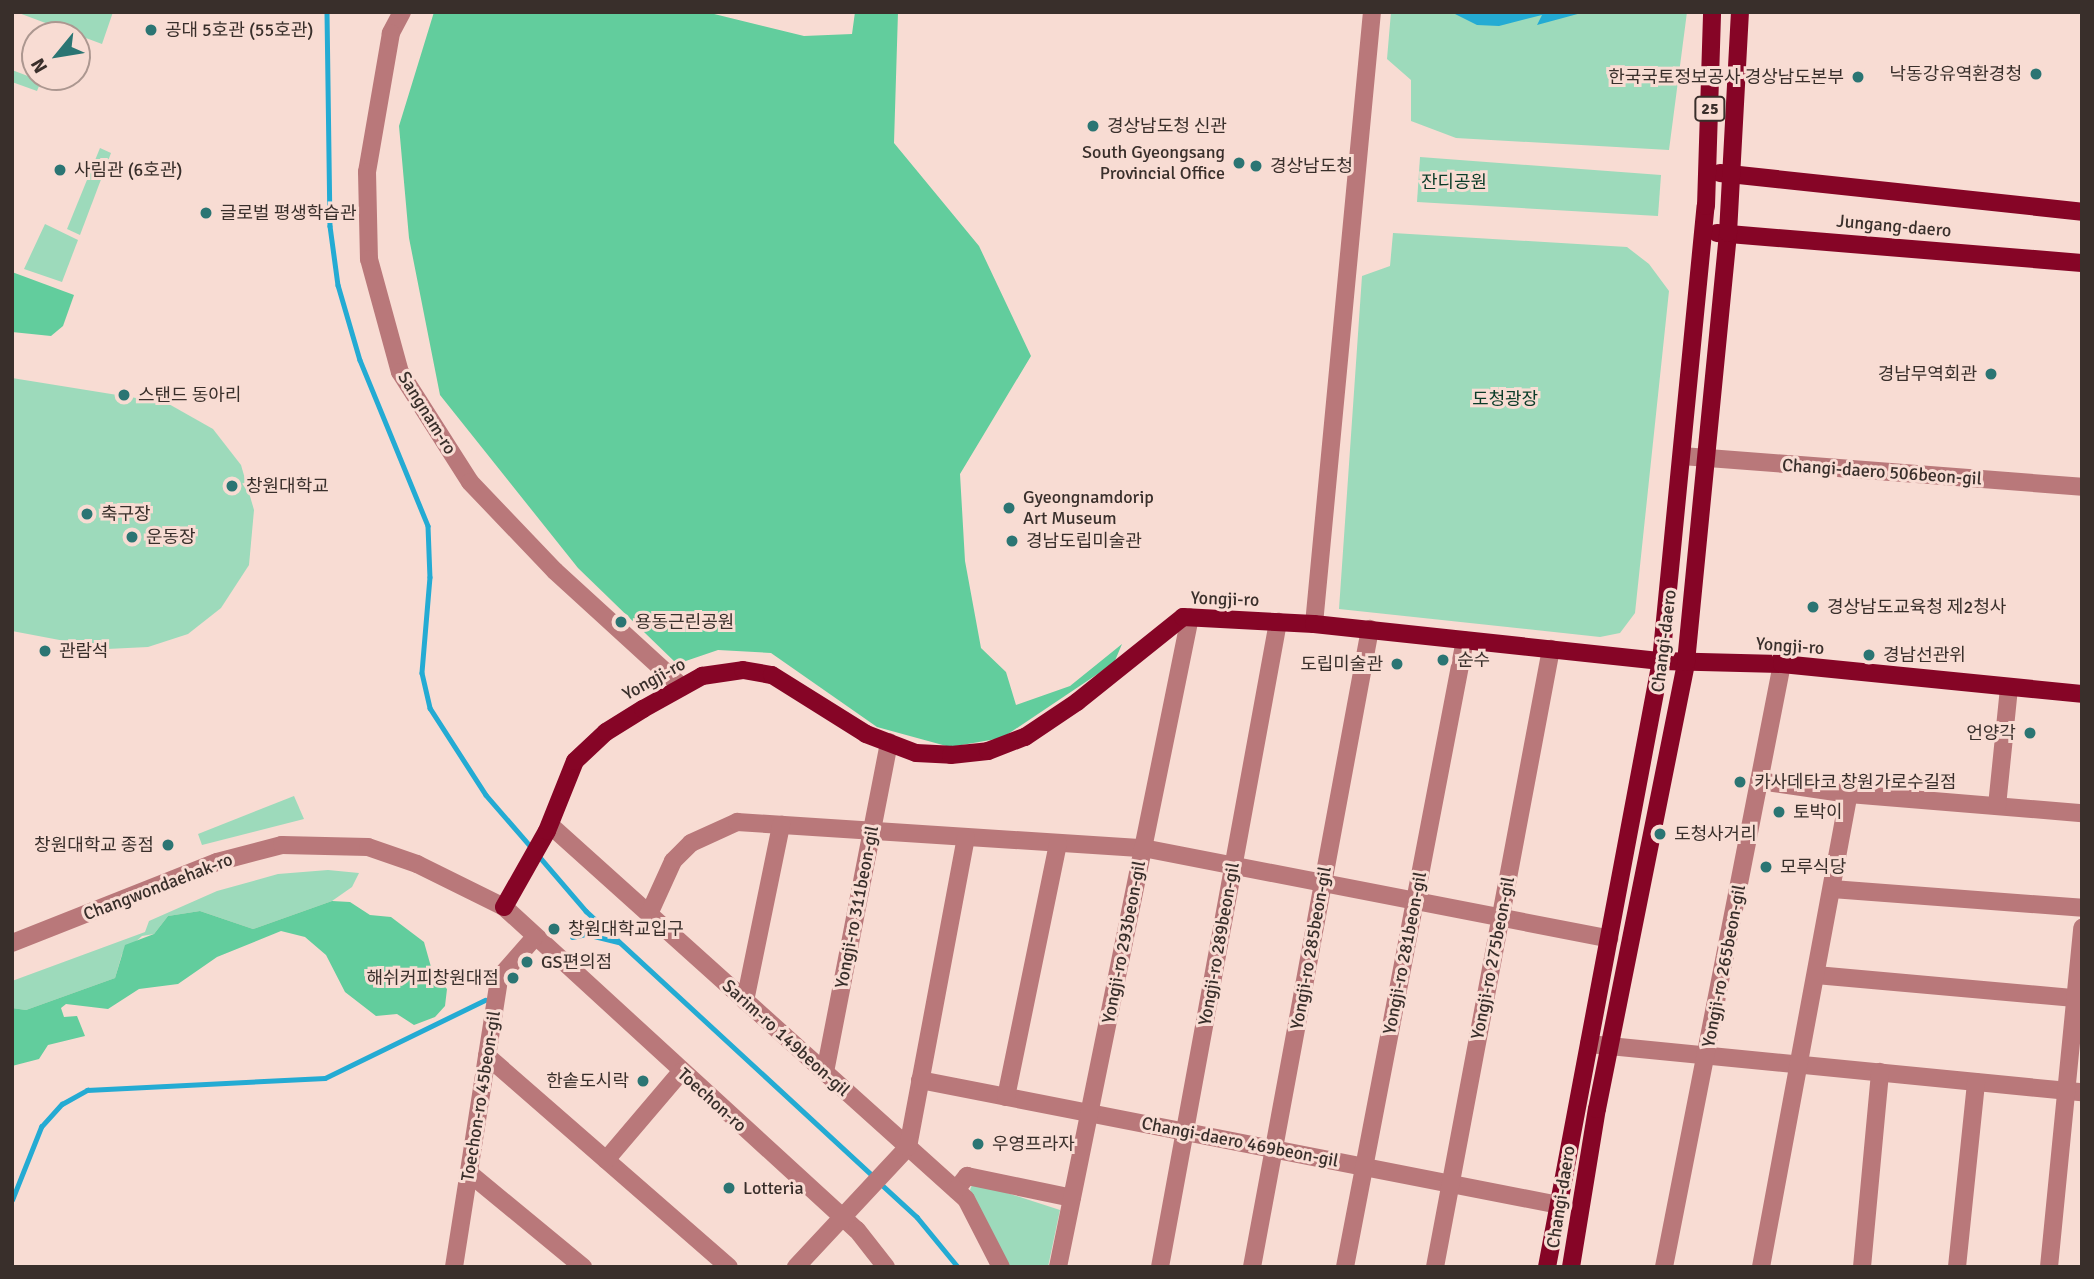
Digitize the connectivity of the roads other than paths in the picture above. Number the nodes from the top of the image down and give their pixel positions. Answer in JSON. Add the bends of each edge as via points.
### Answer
{"nodes":[{"id":1,"x":402,"y":12,"type":"edge"},
{"id":2,"x":1371,"y":12,"type":"edge"},
{"id":3,"x":1712,"y":12,"type":"edge"},
{"id":4,"x":1740,"y":12,"type":"edge"},
{"id":5,"x":1709,"y":170,"type":"junction"},
{"id":6,"x":1731,"y":176,"type":"junction"},
{"id":7,"x":2082,"y":212,"type":"edge"},
{"id":8,"x":1703,"y":233,"type":"junction"},
{"id":9,"x":1728,"y":233,"type":"junction"},
{"id":10,"x":2082,"y":263,"type":"edge"},
{"id":11,"x":1682,"y":456,"type":"junction"},
{"id":12,"x":1703,"y":457,"type":"junction"},
{"id":13,"x":2082,"y":487,"type":"edge"},
{"id":14,"x":1190,"y":617,"type":"junction"},
{"id":15,"x":1278,"y":621,"type":"junction"},
{"id":16,"x":1314,"y":624,"type":"junction"},
{"id":17,"x":1370,"y":629,"type":"junction"},
{"id":18,"x":1465,"y":640,"type":"junction"},
{"id":19,"x":1551,"y":649,"type":"junction"},
{"id":20,"x":1661,"y":661,"type":"junction"},
{"id":21,"x":1686,"y":662,"type":"junction"},
{"id":22,"x":1782,"y":664,"type":"junction"},
{"id":23,"x":682,"y":687,"type":"junction"},
{"id":24,"x":2009,"y":688,"type":"junction"},
{"id":25,"x":2082,"y":694,"type":"edge"},
{"id":26,"x":889,"y":742,"type":"junction"},
{"id":27,"x":1759,"y":781,"type":"junction"},
{"id":28,"x":1849,"y":794,"type":"junction"},
{"id":29,"x":1997,"y":806,"type":"junction"},
{"id":30,"x":2082,"y":813,"type":"edge"},
{"id":31,"x":781,"y":825,"type":"junction"},
{"id":32,"x":548,"y":828,"type":"junction"},
{"id":33,"x":872,"y":831,"type":"junction"},
{"id":34,"x":966,"y":837,"type":"junction"},
{"id":35,"x":1058,"y":843,"type":"junction"},
{"id":36,"x":1143,"y":848,"type":"junction"},
{"id":37,"x":1233,"y":866,"type":"junction"},
{"id":38,"x":1323,"y":883,"type":"junction"},
{"id":39,"x":1832,"y":889,"type":"junction"},
{"id":40,"x":1415,"y":901,"type":"junction"},
{"id":41,"x":504,"y":907,"type":"junction"},
{"id":42,"x":2082,"y":908,"type":"edge"},
{"id":43,"x":649,"y":914,"type":"junction"},
{"id":44,"x":1500,"y":917,"type":"junction"},
{"id":45,"x":2082,"y":928,"type":"edge"},
{"id":46,"x":534,"y":938,"type":"junction"},
{"id":47,"x":1609,"y":939,"type":"junction"},
{"id":48,"x":12,"y":943,"type":"edge"},
{"id":49,"x":1816,"y":975,"type":"junction"},
{"id":50,"x":2075,"y":998,"type":"junction"},
{"id":51,"x":746,"y":1001,"type":"junction"},
{"id":52,"x":1589,"y":1044,"type":"junction"},
{"id":53,"x":1609,"y":1046,"type":"junction"},
{"id":54,"x":487,"y":1056,"type":"junction"},
{"id":55,"x":1706,"y":1056,"type":"junction"},
{"id":56,"x":1799,"y":1064,"type":"junction"},
{"id":57,"x":681,"y":1072,"type":"junction"},
{"id":58,"x":825,"y":1072,"type":"junction"},
{"id":59,"x":1880,"y":1072,"type":"junction"},
{"id":60,"x":920,"y":1080,"type":"junction"},
{"id":61,"x":1976,"y":1082,"type":"junction"},
{"id":62,"x":2074,"y":1091,"type":"edge"},
{"id":63,"x":1006,"y":1097,"type":"junction"},
{"id":64,"x":1089,"y":1113,"type":"junction"},
{"id":65,"x":1185,"y":1131,"type":"junction"},
{"id":66,"x":1274,"y":1149,"type":"junction"},
{"id":67,"x":904,"y":1151,"type":"junction"},
{"id":68,"x":607,"y":1160,"type":"junction"},
{"id":69,"x":1364,"y":1166,"type":"junction"},
{"id":70,"x":469,"y":1173,"type":"junction"},
{"id":71,"x":1450,"y":1183,"type":"junction"},
{"id":72,"x":956,"y":1190,"type":"junction"},
{"id":73,"x":1072,"y":1198,"type":"junction"},
{"id":74,"x":1559,"y":1205,"type":"junction"},
{"id":75,"x":845,"y":1212,"type":"junction"},
{"id":76,"x":454,"y":1267,"type":"edge"},
{"id":77,"x":583,"y":1267,"type":"edge"},
{"id":78,"x":729,"y":1267,"type":"edge"},
{"id":79,"x":796,"y":1267,"type":"edge"},
{"id":80,"x":886,"y":1267,"type":"edge"},
{"id":81,"x":1001,"y":1267,"type":"edge"},
{"id":82,"x":1058,"y":1267,"type":"edge"},
{"id":83,"x":1160,"y":1267,"type":"edge"},
{"id":84,"x":1252,"y":1267,"type":"edge"},
{"id":85,"x":1345,"y":1267,"type":"edge"},
{"id":86,"x":1435,"y":1267,"type":"edge"},
{"id":87,"x":1547,"y":1267,"type":"edge"},
{"id":88,"x":1571,"y":1267,"type":"edge"},
{"id":89,"x":1664,"y":1267,"type":"edge"},
{"id":90,"x":1762,"y":1267,"type":"edge"},
{"id":91,"x":1862,"y":1267,"type":"edge"},
{"id":92,"x":1957,"y":1267,"type":"edge"},
{"id":93,"x":2049,"y":1267,"type":"edge"}],
"edges":[{"from":1,"to":23,"type":"street","name":"Sangnam-ro","via":[[391,33],[367,172],[369,259],[400,372],[470,482],[555,571]]},
{"from":2,"to":16,"type":"street"},
{"from":3,"to":5,"type":"main road","name":"Changi-daero","number":"25"},
{"from":4,"to":6,"type":"main road","name":"Changi-daero"},
{"from":5,"to":6,"type":"main road","name":"Jungang-daero"},
{"from":5,"to":8,"type":"main road","name":"Changi-daero","number":"25"},
{"from":6,"to":7,"type":"main road","name":"Jungang-daero"},
{"from":6,"to":9,"type":"main road","name":"Changi-daero"},
{"from":8,"to":9,"type":"main road","name":"Jungang-daero"},
{"from":8,"to":11,"type":"main road","name":"Changi-daero"},
{"from":9,"to":10,"type":"main road","name":"Jungang-daero"},
{"from":9,"to":12,"type":"main road","name":"Changi-daero"},
{"from":11,"to":12,"type":"street","name":"Changi-daero 506beon-gil"},
{"from":11,"to":20,"type":"main road","name":"Changi-daero"},
{"from":12,"to":13,"type":"street","name":"Changi-daero 506beon-gil"},
{"from":12,"to":21,"type":"main road","name":"Changi-daero"},
{"from":14,"to":15,"type":"main road","name":"Yongji-ro"},
{"from":14,"to":26,"type":"main road","name":"Yongji-ro","via":[[1183,617],[1077,702],[1025,737],[988,751],[951,755],[916,752]]},
{"from":14,"to":36,"type":"street","name":"Yongji-ro 293beon-gil"},
{"from":15,"to":16,"type":"main road","name":"Yongji-ro"},
{"from":15,"to":37,"type":"street","name":"Yongji-ro 289beon-gil"},
{"from":16,"to":17,"type":"main road","name":"Yongji-ro"},
{"from":17,"to":18,"type":"main road","name":"Yongji-ro"},
{"from":17,"to":38,"type":"street","name":"Yongji-ro 285beon-gil"},
{"from":18,"to":19,"type":"main road","name":"Yongji-ro"},
{"from":18,"to":40,"type":"street","name":"Yongji-ro 281beon-gil"},
{"from":19,"to":20,"type":"main road","name":"Yongji-ro"},
{"from":19,"to":44,"type":"street","name":"Yongji-ro 275beon-gil"},
{"from":20,"to":21,"type":"main road","name":"Yongji-ro"},
{"from":20,"to":47,"type":"main road","name":"Changi-daero"},
{"from":21,"to":22,"type":"main road","name":"Yongji-ro"},
{"from":21,"to":53,"type":"main road","name":"Changi-daero"},
{"from":22,"to":24,"type":"main road","name":"Yongji-ro"},
{"from":22,"to":27,"type":"street","name":"Yongji-ro 265beon-gil"},
{"from":23,"to":26,"type":"main road","name":"Yongji-ro","via":[[702,676],[743,670],[772,675],[866,734]]},
{"from":23,"to":32,"type":"main road","name":"Yongji-ro","via":[[606,732],[575,761]]},
{"from":24,"to":25,"type":"main road","name":"Yongji-ro"},
{"from":24,"to":29,"type":"street"},
{"from":26,"to":33,"type":"street","name":"Yongji-ro 311beon-gil"},
{"from":27,"to":28,"type":"street"},
{"from":27,"to":55,"type":"street","name":"Yongji-ro 265beon-gil"},
{"from":28,"to":29,"type":"street"},
{"from":28,"to":39,"type":"street"},
{"from":29,"to":30,"type":"street"},
{"from":31,"to":33,"type":"street"},
{"from":31,"to":43,"type":"street","via":[[737,822],[691,843],[673,862]]},
{"from":31,"to":51,"type":"street"},
{"from":32,"to":41,"type":"main road","name":"Yongji-ro"},
{"from":32,"to":43,"type":"street","name":"Sarim-ro 149beon-gil"},
{"from":33,"to":34,"type":"street"},
{"from":33,"to":58,"type":"street","name":"Yongji-ro 311beon-gil"},
{"from":34,"to":35,"type":"street"},
{"from":34,"to":60,"type":"street"},
{"from":35,"to":36,"type":"street"},
{"from":35,"to":63,"type":"street"},
{"from":36,"to":37,"type":"street"},
{"from":36,"to":64,"type":"street","name":"Yongji-ro 293beon-gil"},
{"from":37,"to":38,"type":"street"},
{"from":37,"to":65,"type":"street","name":"Yongji-ro 289beon-gil"},
{"from":38,"to":40,"type":"street"},
{"from":38,"to":66,"type":"street","name":"Yongji-ro 285beon-gil"},
{"from":39,"to":42,"type":"street"},
{"from":39,"to":49,"type":"street"},
{"from":40,"to":44,"type":"street"},
{"from":40,"to":69,"type":"street","name":"Yongji-ro 281beon-gil"},
{"from":41,"to":46,"type":"street","name":"Changwondaehak-ro"},
{"from":41,"to":48,"type":"street","name":"Changwondaehak-ro","via":[[417,864],[368,847],[282,845],[217,862]]},
{"from":43,"to":51,"type":"street","name":"Sarim-ro 149beon-gil"},
{"from":44,"to":47,"type":"street"},
{"from":44,"to":71,"type":"street","name":"Yongji-ro 275beon-gil"},
{"from":45,"to":50,"type":"street"},
{"from":46,"to":54,"type":"street","name":"Toechon-ro 45beon-gil","via":[[499,978]]},
{"from":46,"to":57,"type":"street","name":"Toechon-ro"},
{"from":47,"to":52,"type":"main road","name":"Changi-daero"},
{"from":49,"to":50,"type":"street"},
{"from":49,"to":56,"type":"street"},
{"from":50,"to":62,"type":"street"},
{"from":51,"to":58,"type":"street","name":"Sarim-ro 149beon-gil"},
{"from":52,"to":53,"type":"street"},
{"from":52,"to":74,"type":"main road","name":"Changi-daero"},
{"from":53,"to":55,"type":"street"},
{"from":53,"to":88,"type":"main road","name":"Changi-daero"},
{"from":54,"to":68,"type":"street"},
{"from":54,"to":70,"type":"street","name":"Toechon-ro 45beon-gil"},
{"from":55,"to":56,"type":"street"},
{"from":55,"to":89,"type":"street","name":"Yongji-ro 265beon-gil"},
{"from":56,"to":59,"type":"street"},
{"from":56,"to":90,"type":"street"},
{"from":57,"to":68,"type":"street"},
{"from":57,"to":75,"type":"street","name":"Toechon-ro"},
{"from":58,"to":67,"type":"street","name":"Sarim-ro 149beon-gil"},
{"from":59,"to":61,"type":"street"},
{"from":59,"to":91,"type":"street"},
{"from":60,"to":63,"type":"street","name":"Changi-daero 469beon-gil"},
{"from":60,"to":67,"type":"street"},
{"from":61,"to":62,"type":"street"},
{"from":61,"to":92,"type":"street"},
{"from":62,"to":93,"type":"street"},
{"from":63,"to":64,"type":"street","name":"Changi-daero 469beon-gil"},
{"from":64,"to":65,"type":"street","name":"Changi-daero 469beon-gil"},
{"from":64,"to":73,"type":"street","name":"Yongji-ro 293beon-gil"},
{"from":65,"to":66,"type":"street","name":"Changi-daero 469beon-gil"},
{"from":65,"to":83,"type":"street","name":"Yongji-ro 289beon-gil"},
{"from":66,"to":69,"type":"street","name":"Changi-daero 469beon-gil"},
{"from":66,"to":84,"type":"street","name":"Yongji-ro 285beon-gil"},
{"from":67,"to":72,"type":"street","name":"Sarim-ro 149beon-gil"},
{"from":67,"to":75,"type":"street"},
{"from":68,"to":78,"type":"street"},
{"from":69,"to":71,"type":"street","name":"Changi-daero 469beon-gil"},
{"from":69,"to":85,"type":"street","name":"Yongji-ro 281beon-gil"},
{"from":70,"to":76,"type":"street","name":"Toechon-ro 45beon-gil"},
{"from":70,"to":77,"type":"street"},
{"from":71,"to":74,"type":"street","name":"Changi-daero 469beon-gil"},
{"from":71,"to":86,"type":"street","name":"Yongji-ro 275beon-gil"},
{"from":72,"to":73,"type":"street","via":[[967,1176]]},
{"from":72,"to":81,"type":"street","name":"Sarim-ro 149beon-gil","via":[[966,1199]]},
{"from":73,"to":82,"type":"street","name":"Yongji-ro 293beon-gil"},
{"from":74,"to":87,"type":"main road","name":"Changi-daero"},
{"from":75,"to":79,"type":"street"},
{"from":75,"to":80,"type":"street","name":"Toechon-ro"}]}
